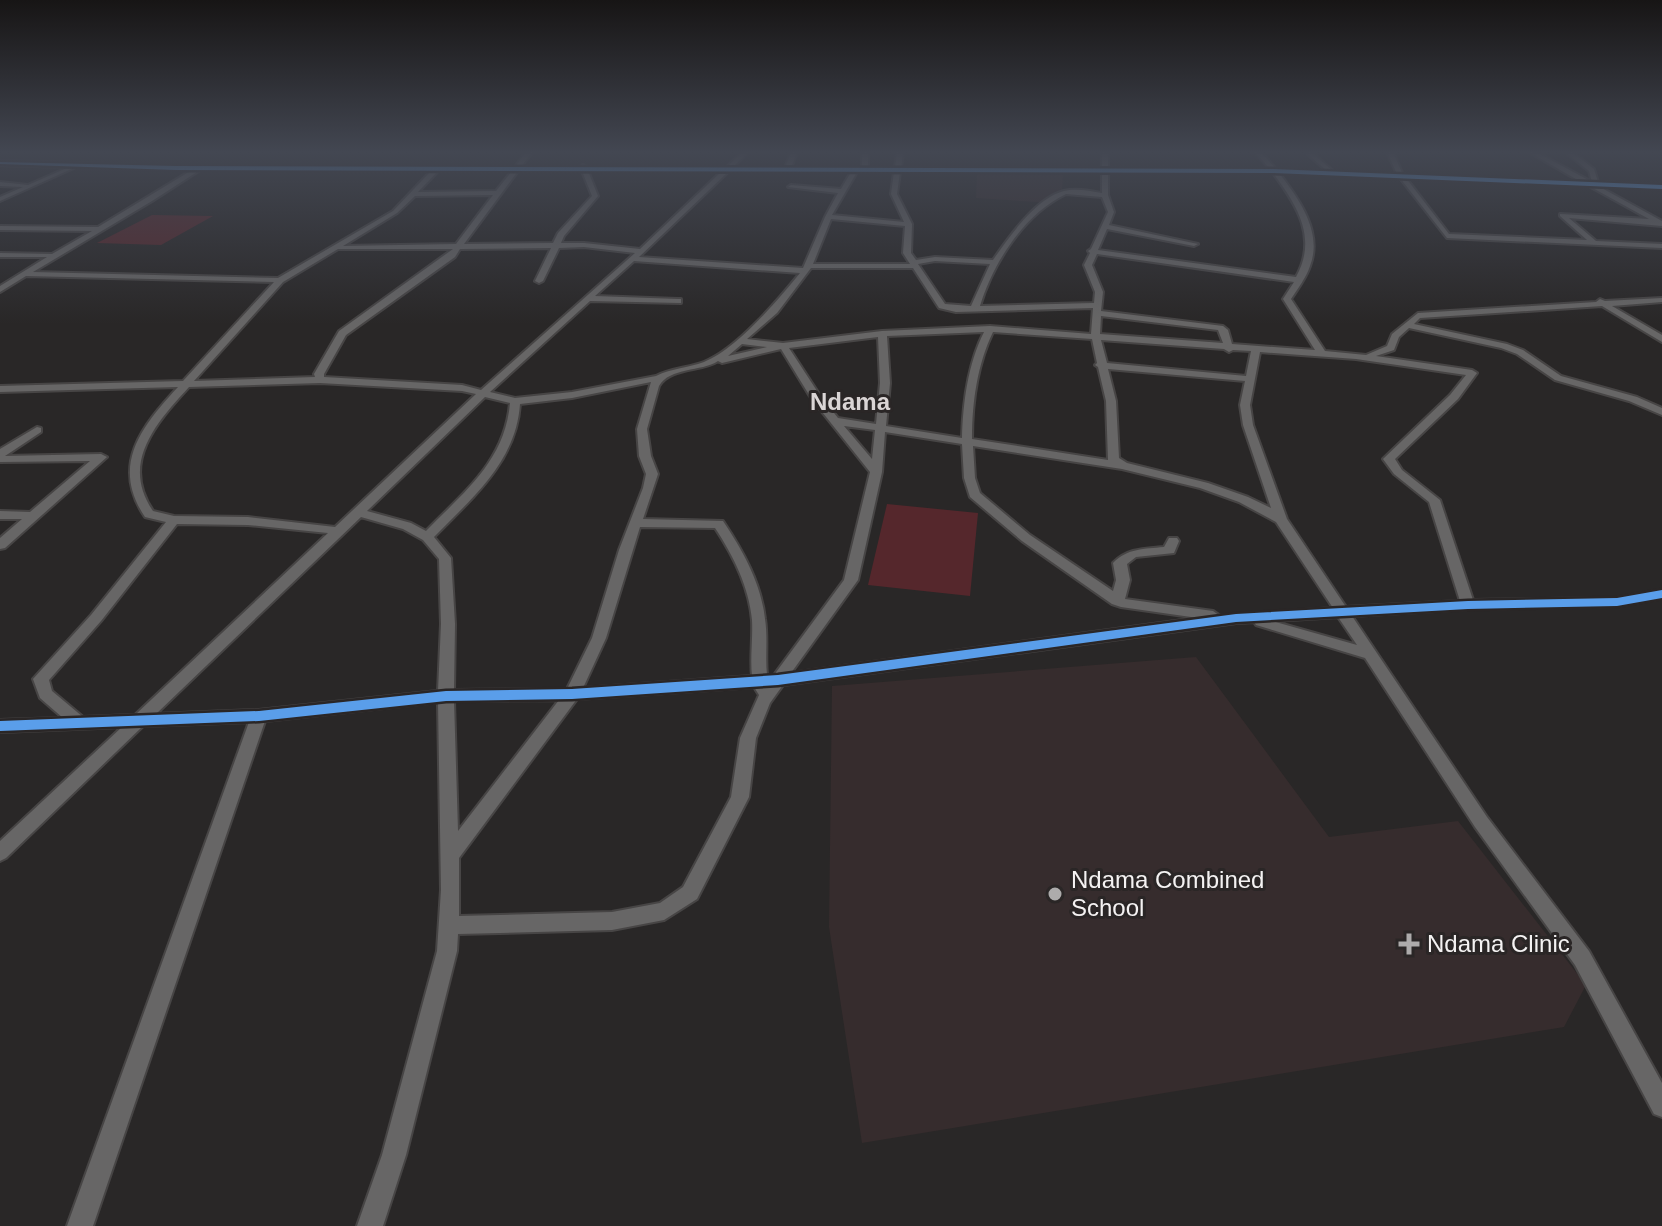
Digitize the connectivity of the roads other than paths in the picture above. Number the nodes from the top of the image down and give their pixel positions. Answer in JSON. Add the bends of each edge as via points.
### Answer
{"nodes":[{"id":1,"x":132,"y":209,"type":"edge"},
{"id":2,"x":397,"y":209,"type":"edge"},
{"id":3,"x":486,"y":209,"type":"edge"},
{"id":4,"x":584,"y":209,"type":"edge"},
{"id":5,"x":683,"y":209,"type":"edge"},
{"id":6,"x":832,"y":209,"type":"edge"},
{"id":7,"x":902,"y":209,"type":"edge"},
{"id":8,"x":1039,"y":209,"type":"edge"},
{"id":9,"x":1110,"y":209,"type":"edge"},
{"id":10,"x":1299,"y":209,"type":"edge"},
{"id":11,"x":1427,"y":209,"type":"edge"},
{"id":12,"x":1638,"y":209,"type":"edge"},
{"id":13,"x":828,"y":217,"type":"junction"},
{"id":14,"x":1661,"y":223,"type":"edge"},
{"id":15,"x":909,"y":224,"type":"junction"},
{"id":16,"x":1107,"y":227,"type":"junction"},
{"id":17,"x":0,"y":228,"type":"edge"},
{"id":18,"x":99,"y":229,"type":"junction"},
{"id":19,"x":1194,"y":244,"type":"dead end"},
{"id":20,"x":1595,"y":244,"type":"junction"},
{"id":21,"x":558,"y":245,"type":"junction"},
{"id":22,"x":460,"y":246,"type":"junction"},
{"id":23,"x":1662,"y":246,"type":"edge"},
{"id":24,"x":337,"y":248,"type":"junction"},
{"id":25,"x":1092,"y":251,"type":"junction"},
{"id":26,"x":0,"y":255,"type":"edge"},
{"id":27,"x":49,"y":255,"type":"junction"},
{"id":28,"x":635,"y":255,"type":"junction"},
{"id":29,"x":995,"y":262,"type":"junction"},
{"id":30,"x":915,"y":265,"type":"junction"},
{"id":31,"x":807,"y":269,"type":"junction"},
{"id":32,"x":23,"y":274,"type":"junction"},
{"id":33,"x":280,"y":280,"type":"junction"},
{"id":34,"x":1298,"y":280,"type":"junction"},
{"id":35,"x":539,"y":281,"type":"dead end"},
{"id":36,"x":0,"y":290,"type":"edge"},
{"id":37,"x":588,"y":298,"type":"junction"},
{"id":38,"x":1662,"y":300,"type":"edge"},
{"id":39,"x":678,"y":301,"type":"dead end"},
{"id":40,"x":1599,"y":302,"type":"junction"},
{"id":41,"x":975,"y":307,"type":"junction"},
{"id":42,"x":1097,"y":309,"type":"junction"},
{"id":43,"x":1410,"y":326,"type":"junction"},
{"id":44,"x":990,"y":329,"type":"junction"},
{"id":45,"x":882,"y":334,"type":"junction"},
{"id":46,"x":1095,"y":334,"type":"junction"},
{"id":47,"x":1662,"y":339,"type":"edge"},
{"id":48,"x":742,"y":341,"type":"junction"},
{"id":49,"x":783,"y":346,"type":"junction"},
{"id":50,"x":1229,"y":349,"type":"junction"},
{"id":51,"x":1256,"y":351,"type":"junction"},
{"id":52,"x":1322,"y":354,"type":"junction"},
{"id":53,"x":1356,"y":356,"type":"junction"},
{"id":54,"x":707,"y":364,"type":"junction"},
{"id":55,"x":1100,"y":365,"type":"junction"},
{"id":56,"x":659,"y":378,"type":"junction"},
{"id":57,"x":1250,"y":379,"type":"junction"},
{"id":58,"x":320,"y":380,"type":"junction"},
{"id":59,"x":186,"y":383,"type":"junction"},
{"id":60,"x":0,"y":389,"type":"edge"},
{"id":61,"x":23,"y":389,"type":"junction"},
{"id":62,"x":482,"y":395,"type":"junction"},
{"id":63,"x":0,"y":399,"type":"edge"},
{"id":64,"x":515,"y":401,"type":"junction"},
{"id":65,"x":1662,"y":412,"type":"edge"},
{"id":66,"x":835,"y":421,"type":"junction"},
{"id":67,"x":880,"y":429,"type":"junction"},
{"id":68,"x":37,"y":430,"type":"dead end"},
{"id":69,"x":966,"y":444,"type":"junction"},
{"id":70,"x":0,"y":456,"type":"edge"},
{"id":71,"x":1123,"y":466,"type":"junction"},
{"id":72,"x":876,"y":472,"type":"junction"},
{"id":73,"x":360,"y":513,"type":"junction"},
{"id":74,"x":0,"y":515,"type":"edge"},
{"id":75,"x":33,"y":516,"type":"junction"},
{"id":76,"x":1281,"y":519,"type":"junction"},
{"id":77,"x":174,"y":520,"type":"junction"},
{"id":78,"x":635,"y":523,"type":"junction"},
{"id":79,"x":340,"y":531,"type":"junction"},
{"id":80,"x":427,"y":537,"type":"junction"},
{"id":81,"x":1173,"y":541,"type":"dead end"},
{"id":82,"x":0,"y":545,"type":"edge"},
{"id":83,"x":1662,"y":594,"type":"edge"},
{"id":84,"x":1117,"y":601,"type":"junction"},
{"id":85,"x":1468,"y":605,"type":"junction"},
{"id":86,"x":1343,"y":611,"type":"junction"},
{"id":87,"x":1236,"y":618,"type":"junction"},
{"id":88,"x":1372,"y":655,"type":"junction"},
{"id":89,"x":778,"y":680,"type":"junction"},
{"id":90,"x":760,"y":681,"type":"junction"},
{"id":91,"x":572,"y":694,"type":"junction"},
{"id":92,"x":446,"y":696,"type":"junction"},
{"id":93,"x":763,"y":701,"type":"junction"},
{"id":94,"x":259,"y":716,"type":"junction"},
{"id":95,"x":142,"y":720,"type":"junction"},
{"id":96,"x":80,"y":723,"type":"junction"},
{"id":97,"x":0,"y":726,"type":"edge"},
{"id":98,"x":0,"y":853,"type":"edge"},
{"id":99,"x":451,"y":855,"type":"junction"},
{"id":100,"x":449,"y":925,"type":"junction"},
{"id":101,"x":1662,"y":1106,"type":"edge"},
{"id":102,"x":80,"y":1226,"type":"edge"},
{"id":103,"x":370,"y":1226,"type":"edge"}],
"edges":[{"from":1,"to":18,"type":"street"},
{"from":2,"to":24,"type":"street"},
{"from":3,"to":22,"type":"street"},
{"from":4,"to":21,"type":"street"},
{"from":5,"to":28,"type":"street"},
{"from":6,"to":13,"type":"street"},
{"from":7,"to":15,"type":"street"},
{"from":8,"to":29,"type":"street","via":[[1026,218]]},
{"from":9,"to":16,"type":"street"},
{"from":10,"to":34,"type":"street","via":[[1309,257]]},
{"from":11,"to":20,"type":"street","via":[[1447,236]]},
{"from":12,"to":14,"type":"street"},
{"from":13,"to":15,"type":"street"},
{"from":13,"to":31,"type":"street"},
{"from":14,"to":20,"type":"street","via":[[1562,215]]},
{"from":15,"to":30,"type":"street","via":[[907,253]]},
{"from":16,"to":19,"type":"street"},
{"from":16,"to":25,"type":"street"},
{"from":17,"to":18,"type":"street"},
{"from":18,"to":27,"type":"street"},
{"from":20,"to":23,"type":"street"},
{"from":21,"to":22,"type":"street"},
{"from":21,"to":28,"type":"street","via":[[603,245]]},
{"from":21,"to":35,"type":"street"},
{"from":22,"to":24,"type":"street"},
{"from":22,"to":58,"type":"street","via":[[347,329],[329,354]]},
{"from":24,"to":33,"type":"street"},
{"from":25,"to":34,"type":"street"},
{"from":25,"to":42,"type":"street","via":[[1088,265],[1099,292]]},
{"from":26,"to":27,"type":"street"},
{"from":27,"to":32,"type":"street"},
{"from":28,"to":31,"type":"street"},
{"from":28,"to":37,"type":"street"},
{"from":29,"to":30,"type":"street","via":[[935,259]]},
{"from":29,"to":41,"type":"street"},
{"from":30,"to":31,"type":"street"},
{"from":30,"to":41,"type":"street","via":[[942,306]]},
{"from":31,"to":48,"type":"street"},
{"from":32,"to":33,"type":"street"},
{"from":32,"to":36,"type":"street"},
{"from":33,"to":59,"type":"street"},
{"from":34,"to":52,"type":"street","via":[[1287,299]]},
{"from":37,"to":39,"type":"street"},
{"from":37,"to":62,"type":"street"},
{"from":38,"to":40,"type":"street"},
{"from":40,"to":43,"type":"street","via":[[1447,311],[1418,316]]},
{"from":40,"to":47,"type":"street"},
{"from":41,"to":42,"type":"street"},
{"from":42,"to":46,"type":"street"},
{"from":42,"to":50,"type":"street","via":[[1220,328]]},
{"from":43,"to":53,"type":"street","via":[[1381,354]]},
{"from":43,"to":65,"type":"street","via":[[1504,346],[1558,378]]},
{"from":44,"to":45,"type":"street"},
{"from":44,"to":46,"type":"street"},
{"from":44,"to":69,"type":"street","via":[[977,365]]},
{"from":45,"to":49,"type":"street"},
{"from":45,"to":67,"type":"street","via":[[885,383]]},
{"from":46,"to":50,"type":"street"},
{"from":46,"to":55,"type":"street"},
{"from":48,"to":49,"type":"street"},
{"from":48,"to":54,"type":"street"},
{"from":49,"to":54,"type":"street"},
{"from":49,"to":66,"type":"street"},
{"from":50,"to":51,"type":"street"},
{"from":51,"to":52,"type":"street"},
{"from":51,"to":57,"type":"street"},
{"from":52,"to":53,"type":"street"},
{"from":53,"to":85,"type":"street","via":[[1472,373],[1389,459],[1434,500]]},
{"from":54,"to":56,"type":"street"},
{"from":55,"to":57,"type":"street"},
{"from":55,"to":71,"type":"street","via":[[1111,401],[1113,459]]},
{"from":56,"to":64,"type":"street"},
{"from":56,"to":78,"type":"street","via":[[642,429],[652,474]]},
{"from":57,"to":76,"type":"street","via":[[1248,425]]},
{"from":58,"to":59,"type":"street"},
{"from":58,"to":62,"type":"street","via":[[462,388]]},
{"from":59,"to":61,"type":"street"},
{"from":59,"to":77,"type":"street","via":[[149,428],[134,468],[139,499],[149,514]]},
{"from":60,"to":61,"type":"street"},
{"from":61,"to":63,"type":"street"},
{"from":62,"to":64,"type":"street"},
{"from":62,"to":73,"type":"street"},
{"from":64,"to":80,"type":"street","via":[[516,423],[505,448]]},
{"from":66,"to":67,"type":"street"},
{"from":66,"to":72,"type":"street"},
{"from":67,"to":69,"type":"street"},
{"from":67,"to":72,"type":"street"},
{"from":68,"to":70,"type":"street"},
{"from":69,"to":71,"type":"street"},
{"from":69,"to":84,"type":"street","via":[[974,494],[1026,538]]},
{"from":70,"to":75,"type":"street","via":[[101,457]]},
{"from":71,"to":76,"type":"street","via":[[1191,480],[1241,497]]},
{"from":72,"to":89,"type":"street","via":[[851,580]]},
{"from":73,"to":79,"type":"street"},
{"from":73,"to":80,"type":"street"},
{"from":74,"to":75,"type":"street"},
{"from":75,"to":82,"type":"street"},
{"from":76,"to":86,"type":"street"},
{"from":77,"to":79,"type":"street"},
{"from":77,"to":96,"type":"street","via":[[41,679],[45,694]]},
{"from":78,"to":90,"type":"street","via":[[719,524],[755,602]]},
{"from":78,"to":91,"type":"street","via":[[609,611]]},
{"from":79,"to":95,"type":"street"},
{"from":80,"to":92,"type":"street","via":[[445,558]]},
{"from":81,"to":84,"type":"street","via":[[1169,550],[1132,554],[1120,563],[1123,580]]},
{"from":83,"to":85,"type":"street","via":[[1617,602]]},
{"from":84,"to":87,"type":"street"},
{"from":85,"to":86,"type":"street"},
{"from":86,"to":87,"type":"street"},
{"from":86,"to":88,"type":"street"},
{"from":87,"to":88,"type":"street","via":[[1292,629]]},
{"from":87,"to":89,"type":"street"},
{"from":88,"to":101,"type":"street","via":[[1481,822],[1582,958]]},
{"from":89,"to":90,"type":"street"},
{"from":89,"to":93,"type":"street"},
{"from":90,"to":91,"type":"street"},
{"from":90,"to":93,"type":"street"},
{"from":91,"to":92,"type":"street"},
{"from":91,"to":99,"type":"street"},
{"from":92,"to":94,"type":"street"},
{"from":92,"to":99,"type":"street"},
{"from":93,"to":100,"type":"street","via":[[748,738],[740,797],[690,893],[664,911],[612,921]]},
{"from":94,"to":95,"type":"street"},
{"from":94,"to":102,"type":"street"},
{"from":95,"to":96,"type":"street"},
{"from":95,"to":98,"type":"street"},
{"from":96,"to":97,"type":"street"},
{"from":99,"to":100,"type":"street"},
{"from":100,"to":103,"type":"street","via":[[431,1015]]}]}
